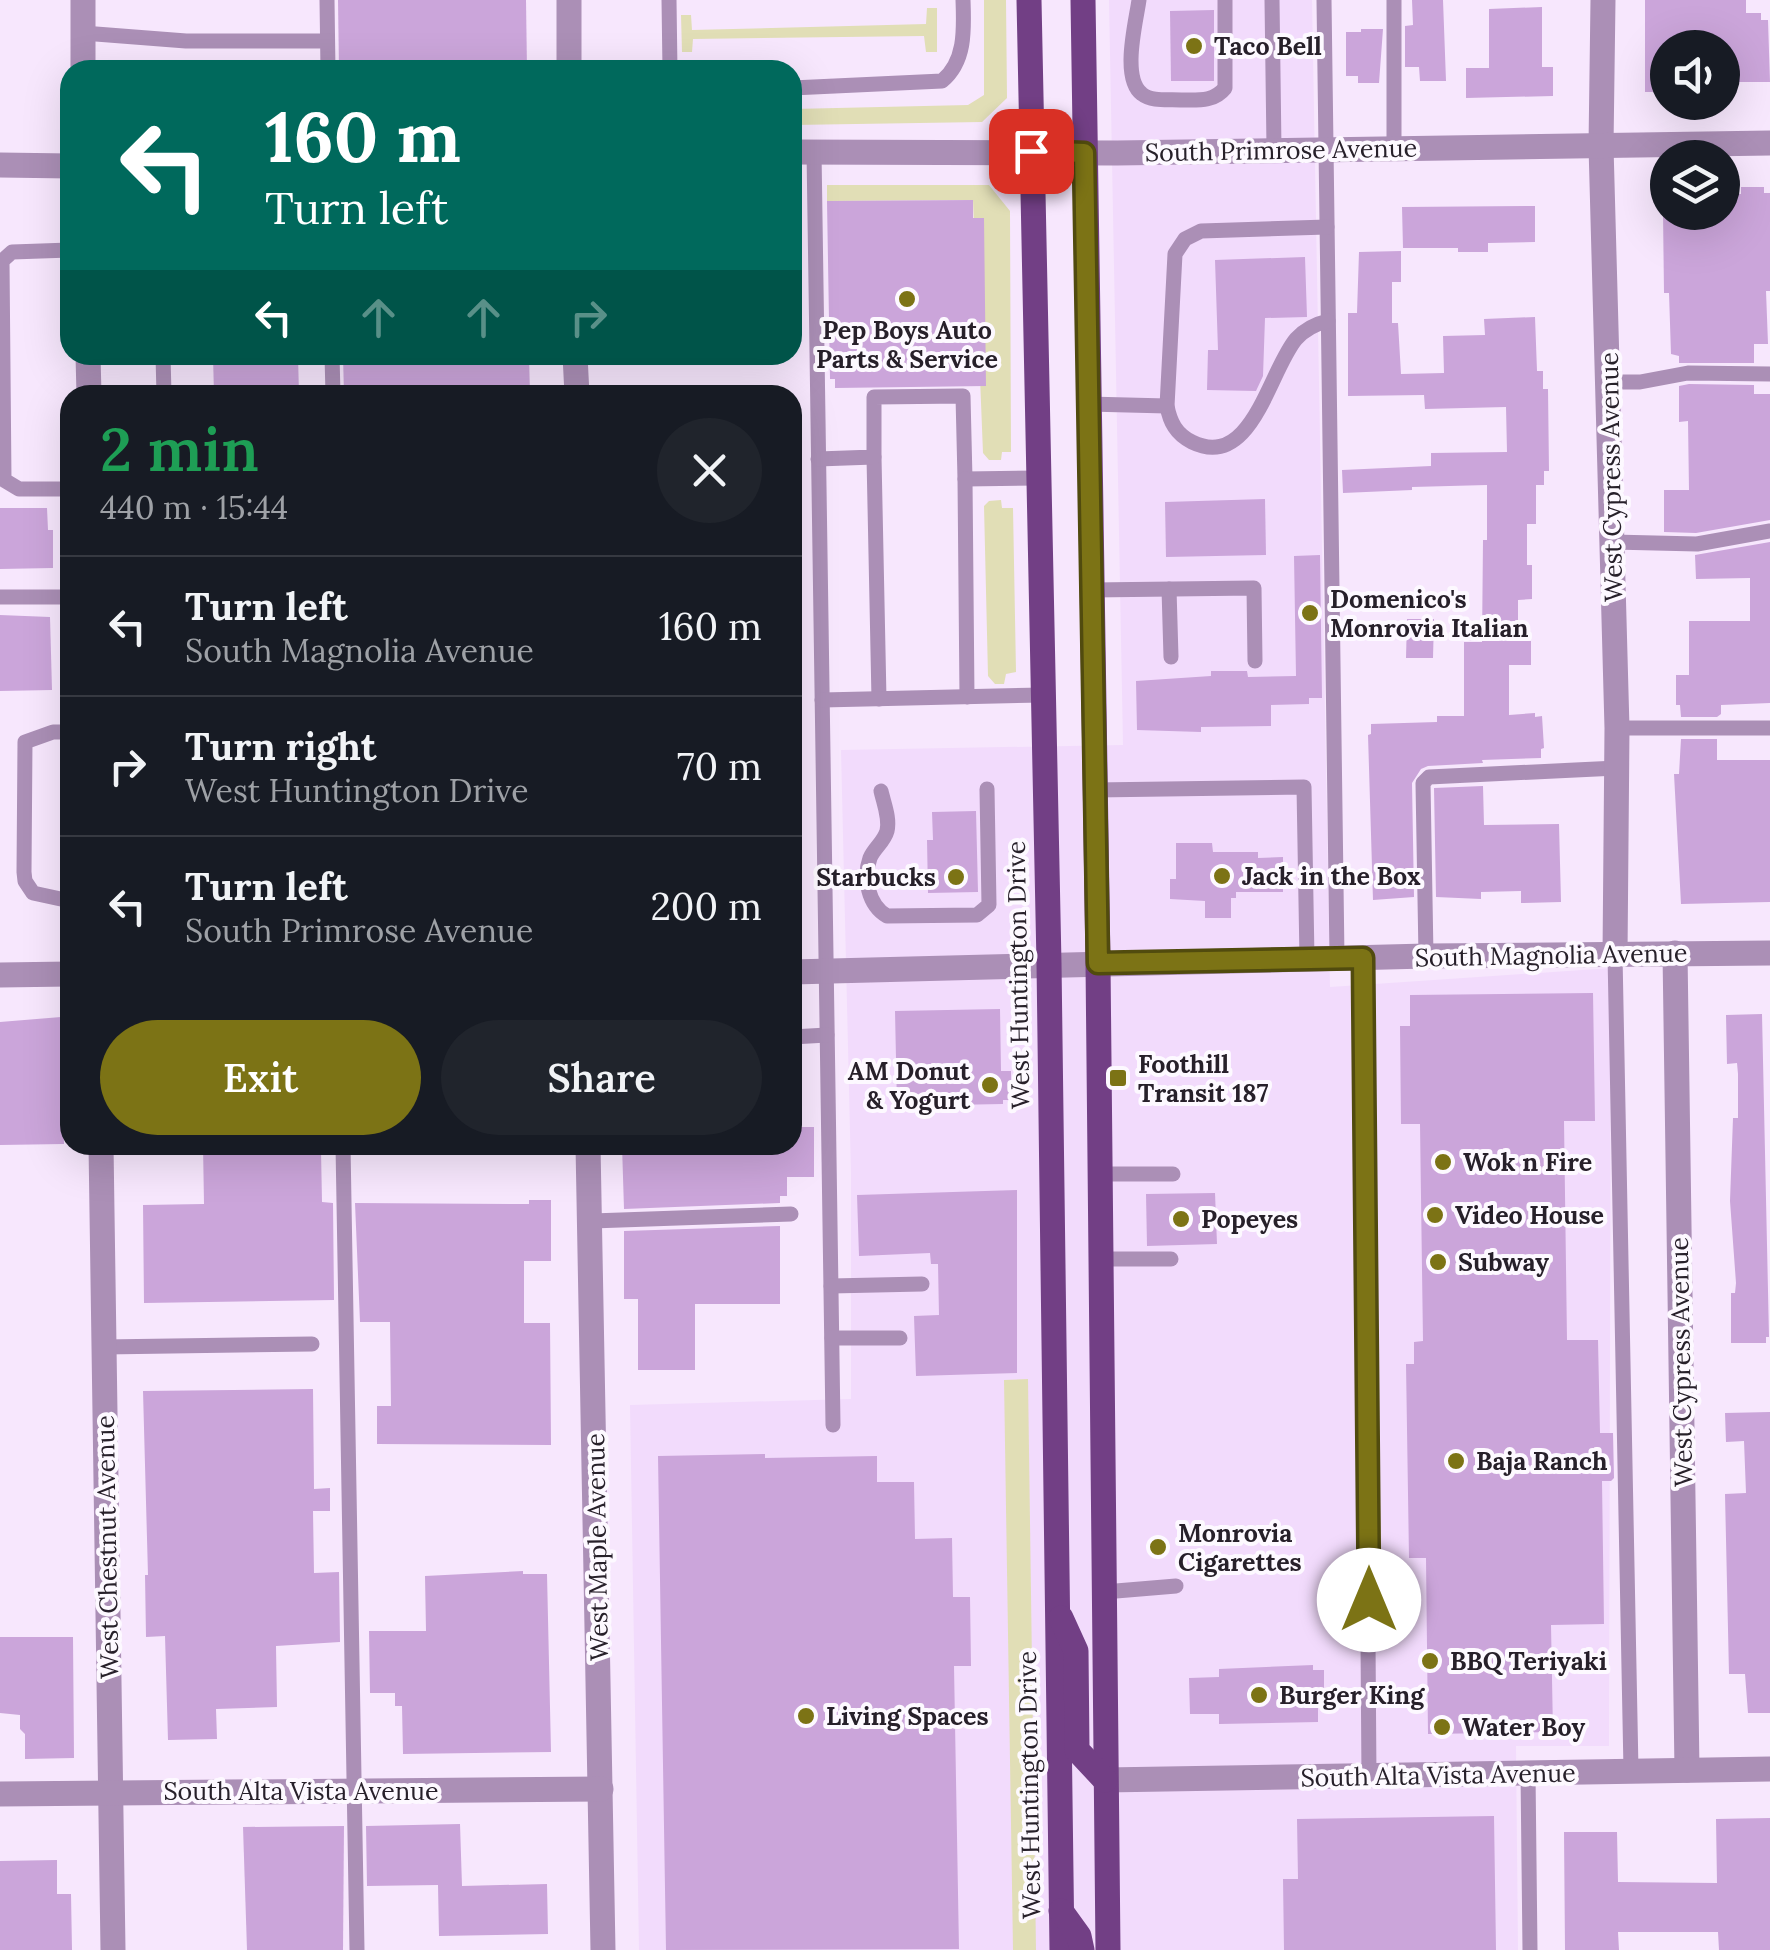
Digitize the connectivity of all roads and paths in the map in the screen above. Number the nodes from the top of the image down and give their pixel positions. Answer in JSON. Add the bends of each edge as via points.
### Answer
{"nodes":[{"id":1,"x":83,"y":0,"type":"edge"},
{"id":2,"x":326,"y":0,"type":"edge"},
{"id":3,"x":569,"y":0,"type":"edge"},
{"id":4,"x":669,"y":0,"type":"edge"},
{"id":5,"x":964,"y":0,"type":"edge"},
{"id":6,"x":1029,"y":0,"type":"edge"},
{"id":7,"x":1082,"y":0,"type":"edge"},
{"id":8,"x":1139,"y":0,"type":"edge"},
{"id":9,"x":1225,"y":0,"type":"edge"},
{"id":10,"x":1272,"y":0,"type":"edge"},
{"id":11,"x":1324,"y":0,"type":"edge"},
{"id":12,"x":1394,"y":0,"type":"edge"},
{"id":13,"x":1602,"y":0,"type":"edge"},
{"id":14,"x":83,"y":33,"type":"junction"},
{"id":15,"x":327,"y":41,"type":"junction"},
{"id":16,"x":84,"y":60,"type":"edge"},
{"id":17,"x":328,"y":60,"type":"edge"},
{"id":18,"x":570,"y":60,"type":"edge"},
{"id":19,"x":670,"y":60,"type":"edge"},
{"id":20,"x":802,"y":87,"type":"edge"},
{"id":21,"x":1770,"y":143,"type":"edge"},
{"id":22,"x":1601,"y":146,"type":"junction"},
{"id":23,"x":1274,"y":148,"type":"junction"},
{"id":24,"x":1326,"y":148,"type":"junction"},
{"id":25,"x":1394,"y":148,"type":"junction"},
{"id":26,"x":803,"y":151,"type":"edge"},
{"id":27,"x":1031,"y":151,"type":"junction"},
{"id":28,"x":1084,"y":153,"type":"junction"},
{"id":29,"x":0,"y":166,"type":"edge"},
{"id":30,"x":60,"y":166,"type":"edge"},
{"id":31,"x":1327,"y":227,"type":"junction"},
{"id":32,"x":60,"y":250,"type":"edge"},
{"id":33,"x":1328,"y":321,"type":"junction"},
{"id":34,"x":1770,"y":374,"type":"edge"},
{"id":35,"x":1609,"y":382,"type":"junction"},
{"id":36,"x":1088,"y":404,"type":"junction"},
{"id":37,"x":1167,"y":406,"type":"junction"},
{"id":38,"x":874,"y":458,"type":"junction"},
{"id":39,"x":818,"y":459,"type":"junction"},
{"id":40,"x":1038,"y":478,"type":"junction"},
{"id":41,"x":965,"y":479,"type":"junction"},
{"id":42,"x":60,"y":489,"type":"edge"},
{"id":43,"x":1770,"y":531,"type":"edge"},
{"id":44,"x":1613,"y":542,"type":"junction"},
{"id":45,"x":1092,"y":590,"type":"junction"},
{"id":46,"x":1169,"y":590,"type":"junction"},
{"id":47,"x":0,"y":597,"type":"edge"},
{"id":48,"x":60,"y":597,"type":"edge"},
{"id":49,"x":1171,"y":656,"type":"dead end"},
{"id":50,"x":1255,"y":661,"type":"dead end"},
{"id":51,"x":1043,"y":695,"type":"junction"},
{"id":52,"x":967,"y":697,"type":"junction"},
{"id":53,"x":879,"y":699,"type":"junction"},
{"id":54,"x":822,"y":700,"type":"junction"},
{"id":55,"x":1617,"y":728,"type":"junction"},
{"id":56,"x":1770,"y":728,"type":"edge"},
{"id":57,"x":60,"y":732,"type":"edge"},
{"id":58,"x":1617,"y":768,"type":"junction"},
{"id":59,"x":987,"y":788,"type":"dead end"},
{"id":60,"x":1095,"y":790,"type":"junction"},
{"id":61,"x":881,"y":791,"type":"dead end"},
{"id":62,"x":60,"y":899,"type":"edge"},
{"id":63,"x":1770,"y":952,"type":"edge"},
{"id":64,"x":1615,"y":954,"type":"junction"},
{"id":65,"x":1675,"y":954,"type":"junction"},
{"id":66,"x":1426,"y":956,"type":"junction"},
{"id":67,"x":1350,"y":958,"type":"junction"},
{"id":68,"x":1306,"y":959,"type":"junction"},
{"id":69,"x":1098,"y":963,"type":"junction"},
{"id":70,"x":1048,"y":964,"type":"junction"},
{"id":71,"x":802,"y":972,"type":"edge"},
{"id":72,"x":826,"y":972,"type":"junction"},
{"id":73,"x":60,"y":974,"type":"edge"},
{"id":74,"x":0,"y":975,"type":"edge"},
{"id":75,"x":827,"y":1035,"type":"junction"},
{"id":76,"x":802,"y":1036,"type":"edge"},
{"id":77,"x":101,"y":1155,"type":"edge"},
{"id":78,"x":343,"y":1155,"type":"edge"},
{"id":79,"x":589,"y":1155,"type":"edge"},
{"id":80,"x":1100,"y":1174,"type":"junction"},
{"id":81,"x":1173,"y":1174,"type":"dead end"},
{"id":82,"x":791,"y":1214,"type":"dead end"},
{"id":83,"x":592,"y":1222,"type":"junction"},
{"id":84,"x":1101,"y":1259,"type":"junction"},
{"id":85,"x":1171,"y":1259,"type":"dead end"},
{"id":86,"x":922,"y":1284,"type":"dead end"},
{"id":87,"x":831,"y":1286,"type":"junction"},
{"id":88,"x":832,"y":1338,"type":"junction"},
{"id":89,"x":900,"y":1338,"type":"dead end"},
{"id":90,"x":312,"y":1344,"type":"dead end"},
{"id":91,"x":104,"y":1348,"type":"junction"},
{"id":92,"x":833,"y":1424,"type":"dead end"},
{"id":93,"x":1176,"y":1586,"type":"dead end"},
{"id":94,"x":1104,"y":1592,"type":"junction"},
{"id":95,"x":1056,"y":1609,"type":"junction"},
{"id":96,"x":1770,"y":1769,"type":"edge"},
{"id":97,"x":1631,"y":1770,"type":"junction"},
{"id":98,"x":1687,"y":1770,"type":"junction"},
{"id":99,"x":1528,"y":1773,"type":"junction"},
{"id":100,"x":1368,"y":1777,"type":"junction"},
{"id":101,"x":1105,"y":1780,"type":"junction"},
{"id":102,"x":601,"y":1789,"type":"junction"},
{"id":103,"x":111,"y":1792,"type":"junction"},
{"id":104,"x":354,"y":1792,"type":"junction"},
{"id":105,"x":0,"y":1794,"type":"edge"},
{"id":106,"x":1061,"y":1910,"type":"junction"},
{"id":107,"x":113,"y":1950,"type":"edge"},
{"id":108,"x":357,"y":1950,"type":"edge"},
{"id":109,"x":604,"y":1950,"type":"edge"},
{"id":110,"x":1062,"y":1950,"type":"edge"},
{"id":111,"x":1082,"y":1950,"type":"edge"},
{"id":112,"x":1108,"y":1950,"type":"edge"},
{"id":113,"x":1530,"y":1950,"type":"edge"}],
"edges":[{"from":1,"to":14,"type":"street"},
{"from":2,"to":15,"type":"lane"},
{"from":3,"to":18,"type":"street"},
{"from":4,"to":19,"type":"lane"},
{"from":5,"to":20,"type":"lane","via":[[958,61],[942,80]]},
{"from":6,"to":27,"type":"main road","name":"West Huntington Drive"},
{"from":7,"to":28,"type":"main road"},
{"from":8,"to":9,"type":"lane","via":[[1131,58],[1136,88],[1153,99],[1203,100],[1225,88]]},
{"from":10,"to":23,"type":"lane"},
{"from":11,"to":24,"type":"lane"},
{"from":12,"to":25,"type":"lane"},
{"from":13,"to":22,"type":"street","name":"West Cypress Avenue"},
{"from":14,"to":15,"type":"lane"},
{"from":14,"to":16,"type":"street"},
{"from":15,"to":17,"type":"lane"},
{"from":21,"to":22,"type":"street","name":"South Primrose Avenue"},
{"from":22,"to":25,"type":"street","name":"South Primrose Avenue"},
{"from":22,"to":35,"type":"street","name":"West Cypress Avenue"},
{"from":23,"to":24,"type":"street","name":"South Primrose Avenue"},
{"from":23,"to":28,"type":"street","name":"South Primrose Avenue"},
{"from":24,"to":25,"type":"street","name":"South Primrose Avenue"},
{"from":24,"to":31,"type":"lane"},
{"from":26,"to":27,"type":"street","name":"South Primrose Avenue"},
{"from":26,"to":39,"type":"lane"},
{"from":27,"to":28,"type":"street","name":"South Primrose Avenue"},
{"from":27,"to":40,"type":"main road","name":"West Huntington Drive"},
{"from":28,"to":36,"type":"main road"},
{"from":29,"to":30,"type":"street"},
{"from":31,"to":33,"type":"lane"},
{"from":31,"to":37,"type":"lane","via":[[1202,231],[1185,239],[1175,254]]},
{"from":32,"to":42,"type":"lane","via":[[12,252],[2,262],[4,480],[19,489]]},
{"from":33,"to":37,"type":"lane","via":[[1294,341],[1241,436],[1215,446],[1189,441],[1177,432]]},
{"from":33,"to":67,"type":"lane"},
{"from":34,"to":35,"type":"lane","via":[[1688,372]]},
{"from":35,"to":44,"type":"street","name":"West Cypress Avenue"},
{"from":36,"to":37,"type":"lane"},
{"from":36,"to":45,"type":"main road"},
{"from":38,"to":39,"type":"lane"},
{"from":38,"to":41,"type":"lane","via":[[874,397],[963,396]]},
{"from":38,"to":53,"type":"lane"},
{"from":39,"to":54,"type":"lane"},
{"from":40,"to":41,"type":"lane"},
{"from":40,"to":51,"type":"main road","name":"West Huntington Drive"},
{"from":41,"to":52,"type":"lane"},
{"from":43,"to":44,"type":"lane","via":[[1697,544]]},
{"from":44,"to":55,"type":"street","name":"West Cypress Avenue"},
{"from":45,"to":46,"type":"lane"},
{"from":45,"to":60,"type":"main road"},
{"from":46,"to":49,"type":"lane"},
{"from":46,"to":50,"type":"lane","via":[[1254,588]]},
{"from":47,"to":48,"type":"lane"},
{"from":51,"to":52,"type":"lane"},
{"from":51,"to":70,"type":"main road","name":"West Huntington Drive"},
{"from":52,"to":53,"type":"lane"},
{"from":53,"to":54,"type":"lane"},
{"from":54,"to":72,"type":"lane"},
{"from":55,"to":56,"type":"lane"},
{"from":55,"to":58,"type":"street","name":"West Cypress Avenue"},
{"from":57,"to":62,"type":"lane","via":[[25,742],[24,872],[33,893]]},
{"from":58,"to":64,"type":"street","name":"West Cypress Avenue"},
{"from":58,"to":66,"type":"lane","via":[[1429,778]]},
{"from":59,"to":61,"type":"lane","via":[[989,904],[977,914],[887,916],[874,905],[870,856],[887,832],[888,816]]},
{"from":60,"to":68,"type":"lane","via":[[1304,787]]},
{"from":60,"to":69,"type":"main road"},
{"from":63,"to":65,"type":"street","name":"South Magnolia Avenue"},
{"from":64,"to":65,"type":"street","name":"South Magnolia Avenue"},
{"from":64,"to":66,"type":"street","name":"South Magnolia Avenue"},
{"from":64,"to":97,"type":"lane"},
{"from":65,"to":98,"type":"street","name":"West Cypress Avenue"},
{"from":66,"to":67,"type":"street","name":"South Magnolia Avenue"},
{"from":67,"to":68,"type":"street","name":"South Magnolia Avenue"},
{"from":67,"to":100,"type":"lane"},
{"from":68,"to":69,"type":"street","name":"South Magnolia Avenue"},
{"from":69,"to":70,"type":"street","name":"South Magnolia Avenue"},
{"from":69,"to":80,"type":"main road"},
{"from":70,"to":72,"type":"street","name":"South Magnolia Avenue"},
{"from":70,"to":95,"type":"main road","name":"West Huntington Drive"},
{"from":71,"to":72,"type":"street","name":"South Magnolia Avenue"},
{"from":72,"to":75,"type":"lane"},
{"from":73,"to":74,"type":"street"},
{"from":75,"to":76,"type":"lane"},
{"from":75,"to":87,"type":"lane"},
{"from":77,"to":91,"type":"street","name":"West Chestnut Avenue"},
{"from":78,"to":104,"type":"lane"},
{"from":79,"to":83,"type":"street","name":"West Maple Avenue"},
{"from":80,"to":81,"type":"lane"},
{"from":80,"to":84,"type":"main road"},
{"from":82,"to":83,"type":"lane"},
{"from":83,"to":102,"type":"street","name":"West Maple Avenue"},
{"from":84,"to":85,"type":"lane"},
{"from":84,"to":94,"type":"main road"},
{"from":86,"to":87,"type":"lane"},
{"from":87,"to":88,"type":"lane"},
{"from":88,"to":89,"type":"lane"},
{"from":88,"to":92,"type":"lane"},
{"from":90,"to":91,"type":"lane"},
{"from":91,"to":103,"type":"street","name":"West Chestnut Avenue"},
{"from":93,"to":94,"type":"lane"},
{"from":94,"to":101,"type":"main road"},
{"from":95,"to":101,"type":"main road","via":[[1076,1651],[1077,1750]]},
{"from":95,"to":106,"type":"main road","name":"West Huntington Drive"},
{"from":96,"to":98,"type":"street","name":"South Alta Vista Avenue"},
{"from":97,"to":98,"type":"street","name":"South Alta Vista Avenue"},
{"from":97,"to":99,"type":"street","name":"South Alta Vista Avenue"},
{"from":99,"to":100,"type":"street","name":"South Alta Vista Avenue"},
{"from":99,"to":113,"type":"lane"},
{"from":100,"to":101,"type":"street","name":"South Alta Vista Avenue"},
{"from":101,"to":112,"type":"main road"},
{"from":102,"to":104,"type":"street","name":"South Alta Vista Avenue"},
{"from":102,"to":109,"type":"street","name":"West Maple Avenue"},
{"from":103,"to":104,"type":"street","name":"South Alta Vista Avenue"},
{"from":103,"to":105,"type":"street","name":"South Alta Vista Avenue"},
{"from":103,"to":107,"type":"street","name":"West Chestnut Avenue"},
{"from":104,"to":108,"type":"lane"},
{"from":106,"to":110,"type":"main road","name":"West Huntington Drive"},
{"from":106,"to":111,"type":"main road"}]}
